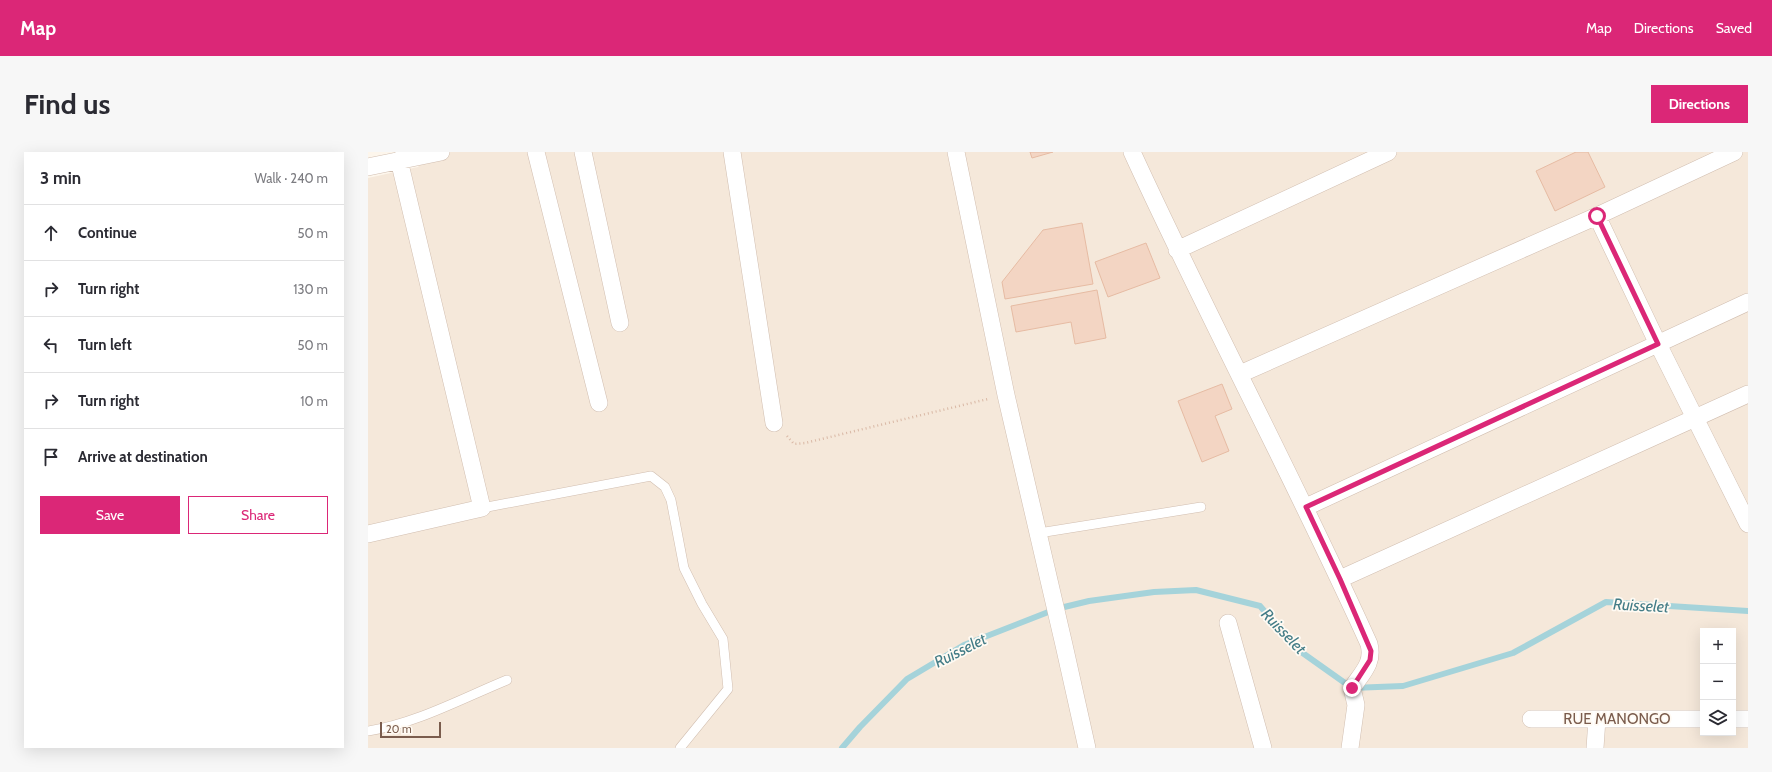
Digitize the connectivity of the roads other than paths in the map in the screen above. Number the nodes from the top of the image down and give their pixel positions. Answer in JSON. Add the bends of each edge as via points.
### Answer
{"nodes":[{"id":1,"x":441,"y":152,"type":"edge"},
{"id":2,"x":536,"y":152,"type":"edge"},
{"id":3,"x":582,"y":152,"type":"edge"},
{"id":4,"x":732,"y":152,"type":"edge"},
{"id":5,"x":956,"y":152,"type":"edge"},
{"id":6,"x":1132,"y":152,"type":"edge"},
{"id":7,"x":1388,"y":152,"type":"edge"},
{"id":8,"x":1734,"y":152,"type":"edge"},
{"id":9,"x":399,"y":160,"type":"junction"},
{"id":10,"x":368,"y":167,"type":"edge"},
{"id":11,"x":1597,"y":216,"type":"junction"},
{"id":12,"x":1177,"y":250,"type":"junction"},
{"id":13,"x":1748,"y":302,"type":"edge"},
{"id":14,"x":620,"y":323,"type":"dead end"},
{"id":15,"x":1658,"y":344,"type":"junction"},
{"id":16,"x":1240,"y":374,"type":"junction"},
{"id":17,"x":1748,"y":394,"type":"edge"},
{"id":18,"x":599,"y":403,"type":"dead end"},
{"id":19,"x":1695,"y":417,"type":"junction"},
{"id":20,"x":774,"y":423,"type":"road end"},
{"id":21,"x":1201,"y":507,"type":"dead end"},
{"id":22,"x":1306,"y":507,"type":"junction"},
{"id":23,"x":482,"y":508,"type":"junction"},
{"id":24,"x":1748,"y":524,"type":"edge"},
{"id":25,"x":1038,"y":533,"type":"junction"},
{"id":26,"x":368,"y":534,"type":"edge"},
{"id":27,"x":1340,"y":579,"type":"junction"},
{"id":28,"x":1228,"y":623,"type":"dead end"},
{"id":29,"x":507,"y":680,"type":"dead end"},
{"id":30,"x":1531,"y":719,"type":"dead end"},
{"id":31,"x":1700,"y":719,"type":"edge"},
{"id":32,"x":1736,"y":719,"type":"edge"},
{"id":33,"x":1748,"y":719,"type":"edge"},
{"id":34,"x":1597,"y":720,"type":"junction"},
{"id":35,"x":368,"y":731,"type":"edge"},
{"id":36,"x":680,"y":748,"type":"edge"},
{"id":37,"x":1086,"y":748,"type":"edge"},
{"id":38,"x":1264,"y":748,"type":"edge"},
{"id":39,"x":1350,"y":748,"type":"edge"},
{"id":40,"x":1595,"y":748,"type":"edge"}],
"edges":[{"from":1,"to":9,"type":"street"},
{"from":2,"to":18,"type":"street"},
{"from":3,"to":14,"type":"street"},
{"from":4,"to":20,"type":"street"},
{"from":5,"to":25,"type":"street","via":[[1006,395]]},
{"from":6,"to":12,"type":"street"},
{"from":7,"to":12,"type":"street"},
{"from":8,"to":11,"type":"street"},
{"from":9,"to":10,"type":"street"},
{"from":9,"to":23,"type":"street"},
{"from":11,"to":15,"type":"street"},
{"from":11,"to":16,"type":"street"},
{"from":12,"to":16,"type":"street"},
{"from":13,"to":15,"type":"street"},
{"from":15,"to":19,"type":"street"},
{"from":15,"to":22,"type":"street"},
{"from":16,"to":22,"type":"street"},
{"from":17,"to":19,"type":"street"},
{"from":19,"to":24,"type":"street"},
{"from":19,"to":27,"type":"street"},
{"from":21,"to":25,"type":"lane"},
{"from":22,"to":27,"type":"street"},
{"from":23,"to":26,"type":"street"},
{"from":23,"to":36,"type":"lane","via":[[651,476],[665,487],[671,500],[684,568],[723,639],[728,689]]},
{"from":25,"to":37,"type":"street"},
{"from":27,"to":39,"type":"street","via":[[1371,651],[1370,660],[1352,688],[1356,705]]},
{"from":28,"to":38,"type":"street"},
{"from":29,"to":35,"type":"lane","via":[[407,721]]},
{"from":30,"to":34,"type":"street","name":"RUE MANONGO"},
{"from":31,"to":34,"type":"street","name":"RUE MANONGO"},
{"from":32,"to":33,"type":"street"},
{"from":34,"to":40,"type":"street"}]}
